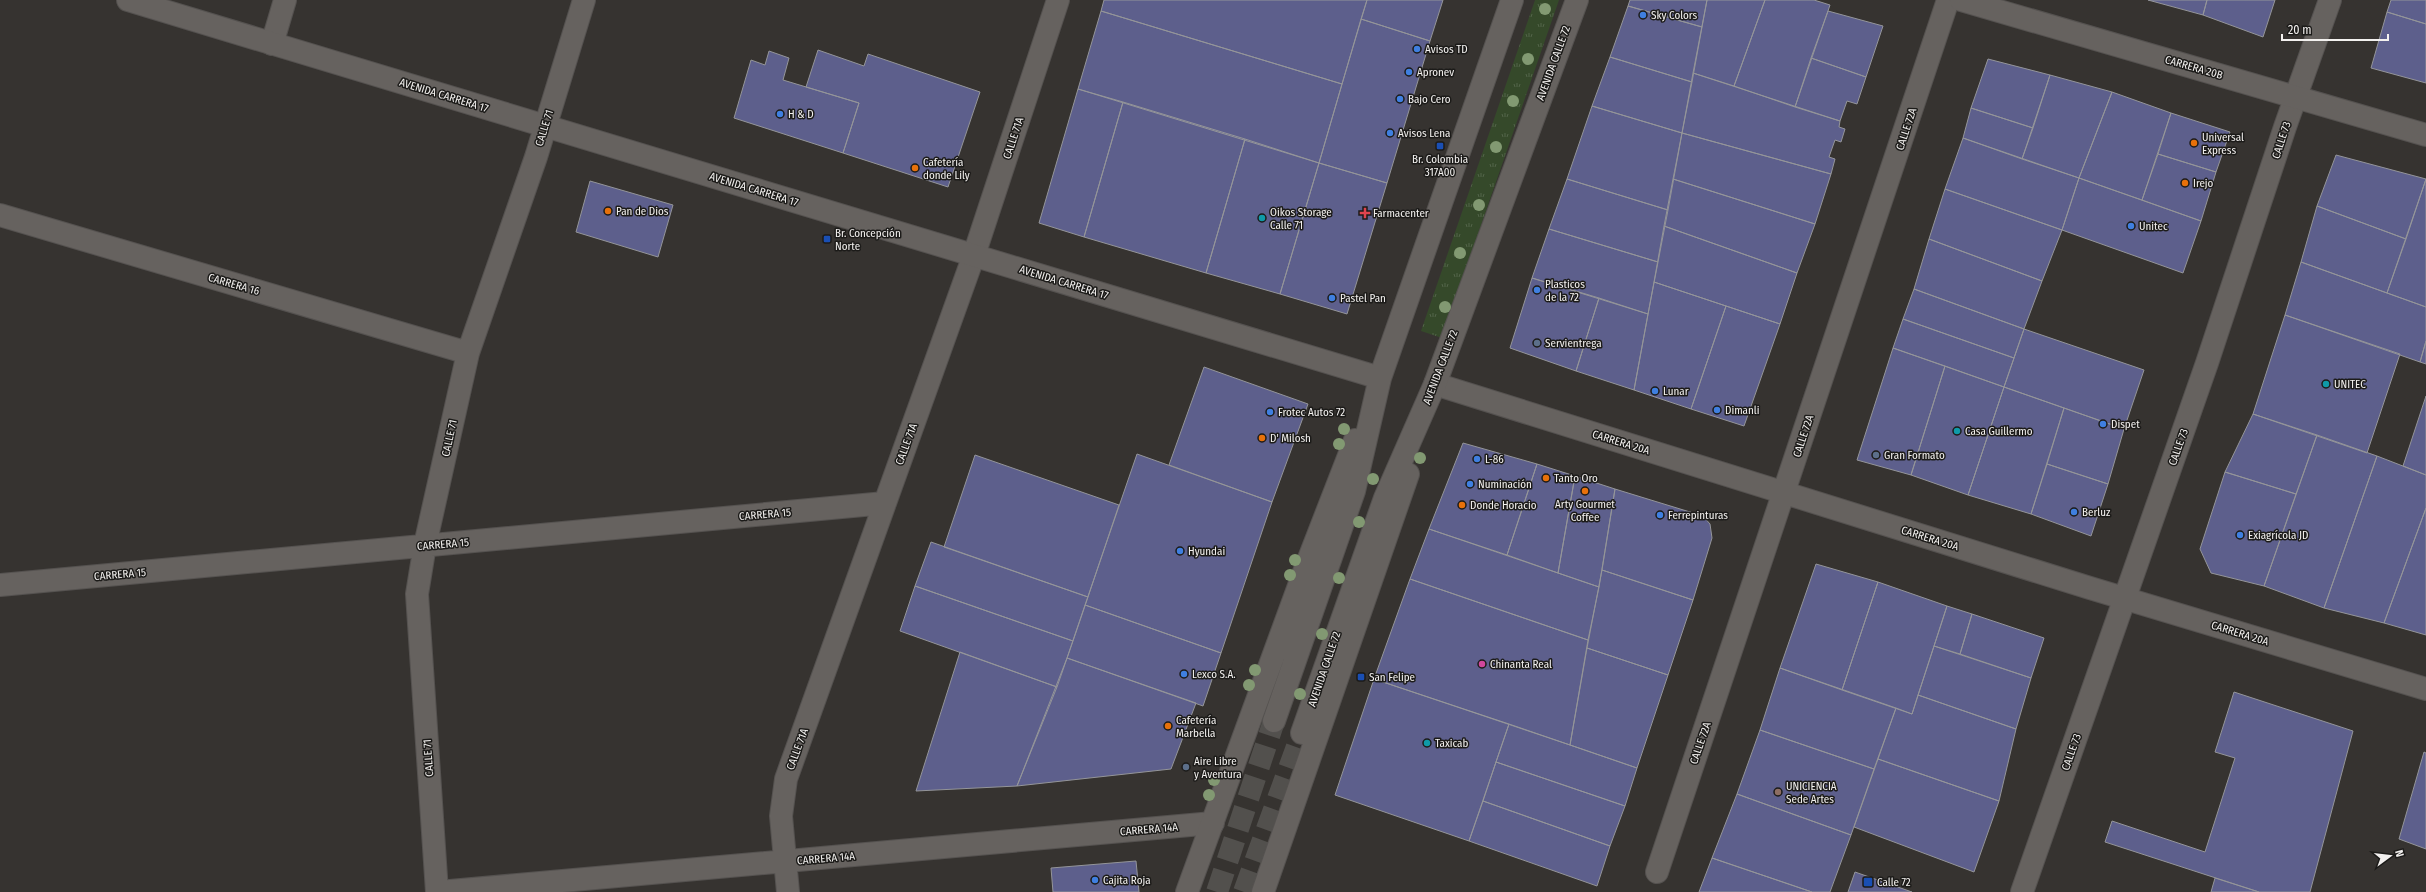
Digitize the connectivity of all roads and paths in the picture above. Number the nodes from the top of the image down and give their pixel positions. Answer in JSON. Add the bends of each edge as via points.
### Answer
{"nodes":[{"id":1,"x":128,"y":0,"type":"edge"},
{"id":2,"x":285,"y":0,"type":"edge"},
{"id":3,"x":584,"y":0,"type":"edge"},
{"id":4,"x":1058,"y":0,"type":"edge"},
{"id":5,"x":1512,"y":0,"type":"edge"},
{"id":6,"x":1577,"y":0,"type":"edge"},
{"id":7,"x":1948,"y":0,"type":"edge"},
{"id":8,"x":1961,"y":0,"type":"edge"},
{"id":9,"x":2330,"y":0,"type":"edge"},
{"id":10,"x":272,"y":44,"type":"junction"},
{"id":11,"x":2296,"y":96,"type":"junction"},
{"id":12,"x":545,"y":126,"type":"junction"},
{"id":13,"x":2426,"y":135,"type":"edge"},
{"id":14,"x":0,"y":215,"type":"edge"},
{"id":15,"x":974,"y":255,"type":"junction"},
{"id":16,"x":468,"y":353,"type":"junction"},
{"id":17,"x":1380,"y":378,"type":"junction"},
{"id":18,"x":1435,"y":384,"type":"junction"},
{"id":19,"x":1784,"y":492,"type":"junction"},
{"id":20,"x":885,"y":503,"type":"junction"},
{"id":21,"x":425,"y":545,"type":"junction"},
{"id":22,"x":0,"y":585,"type":"edge"},
{"id":23,"x":2124,"y":598,"type":"junction"},
{"id":24,"x":2426,"y":689,"type":"edge"},
{"id":25,"x":1274,"y":720,"type":"tunnel mouth"},
{"id":26,"x":1302,"y":733,"type":"tunnel mouth"},
{"id":27,"x":1213,"y":823,"type":"junction"},
{"id":28,"x":785,"y":861,"type":"junction"},
{"id":29,"x":1657,"y":872,"type":"dead end"},
{"id":30,"x":438,"y":892,"type":"edge"},
{"id":31,"x":788,"y":892,"type":"edge"},
{"id":32,"x":1187,"y":892,"type":"edge"},
{"id":33,"x":1263,"y":892,"type":"edge"},
{"id":34,"x":2022,"y":892,"type":"edge"}],
"edges":[{"from":1,"to":10,"type":"street","name":"AVENIDA CARRERA 17"},
{"from":2,"to":10,"type":"street"},
{"from":3,"to":12,"type":"street","name":"CALLE 71"},
{"from":4,"to":15,"type":"street","name":"CALLE 71A"},
{"from":5,"to":17,"type":"street"},
{"from":6,"to":18,"type":"street","name":"AVENIDA CALLE 72"},
{"from":7,"to":19,"type":"street","name":"CALLE 72A"},
{"from":8,"to":11,"type":"street","name":"CARRERA 20B"},
{"from":9,"to":11,"type":"street","name":"CALLE 73"},
{"from":10,"to":12,"type":"street","name":"AVENIDA CARRERA 17"},
{"from":11,"to":13,"type":"street","name":"CARRERA 20B"},
{"from":11,"to":23,"type":"street","name":"CALLE 73","via":[[2221,322]]},
{"from":12,"to":15,"type":"street","name":"AVENIDA CARRERA 17"},
{"from":12,"to":16,"type":"street","name":"CALLE 71"},
{"from":14,"to":16,"type":"street","name":"CARRERA 16"},
{"from":15,"to":17,"type":"street","name":"AVENIDA CARRERA 17"},
{"from":15,"to":20,"type":"street","name":"CALLE 71A"},
{"from":16,"to":21,"type":"street","name":"CALLE 71"},
{"from":17,"to":25,"type":"street","via":[[1354,491]]},
{"from":17,"to":27,"type":"street","via":[[1335,489]]},
{"from":18,"to":19,"type":"street","name":"CARRERA 20A"},
{"from":18,"to":26,"type":"street","name":"AVENIDA CALLE 72","via":[[1384,498]]},
{"from":18,"to":33,"type":"street","via":[[1399,504]]},
{"from":19,"to":23,"type":"street","name":"CARRERA 20A"},
{"from":19,"to":29,"type":"street","name":"CALLE 72A"},
{"from":20,"to":21,"type":"street","name":"CARRERA 15"},
{"from":20,"to":28,"type":"street","name":"CALLE 71A","via":[[786,779],[781,816]]},
{"from":21,"to":22,"type":"street","name":"CARRERA 15"},
{"from":21,"to":30,"type":"street","name":"CALLE 71","via":[[417,594]]},
{"from":23,"to":24,"type":"street","name":"CARRERA 20A"},
{"from":23,"to":34,"type":"street","name":"CALLE 73"},
{"from":27,"to":28,"type":"street","name":"CARRERA 14A"},
{"from":27,"to":32,"type":"street"},
{"from":28,"to":30,"type":"street","name":"CARRERA 14A"},
{"from":28,"to":31,"type":"street","name":"CALLE 71A"}]}
